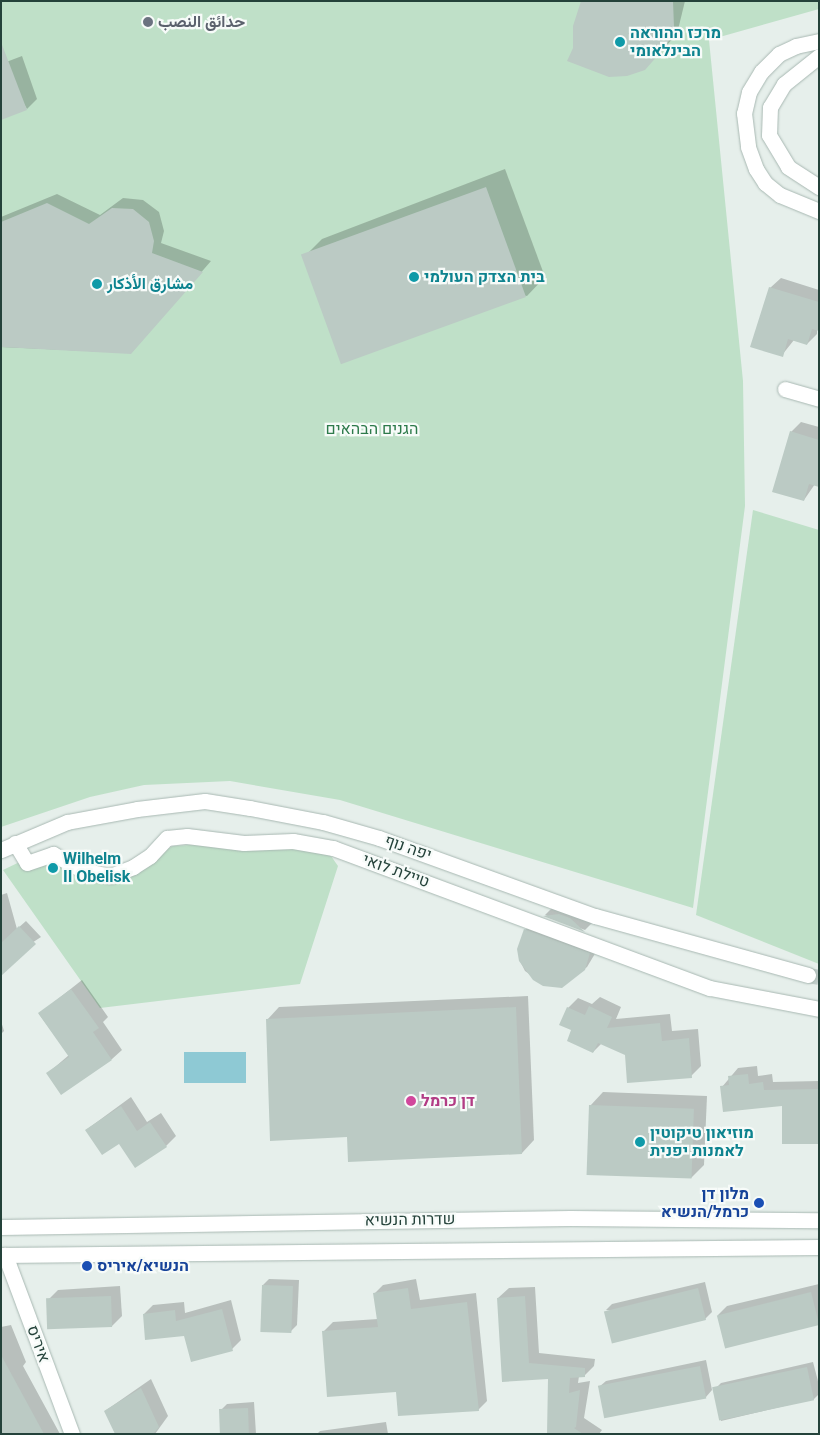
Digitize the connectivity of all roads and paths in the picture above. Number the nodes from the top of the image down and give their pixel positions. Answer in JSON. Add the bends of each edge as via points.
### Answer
{"nodes":[{"id":1,"x":819,"y":40,"type":"edge"},
{"id":2,"x":819,"y":56,"type":"edge"},
{"id":3,"x":819,"y":186,"type":"edge"},
{"id":4,"x":819,"y":211,"type":"edge"},
{"id":5,"x":785,"y":389,"type":"dead end"},
{"id":6,"x":819,"y":399,"type":"edge"},
{"id":7,"x":16,"y":843,"type":"junction"},
{"id":8,"x":1,"y":850,"type":"edge"},
{"id":9,"x":808,"y":975,"type":"tunnel mouth"},
{"id":10,"x":819,"y":1010,"type":"edge"},
{"id":11,"x":819,"y":1220,"type":"edge"},
{"id":12,"x":1,"y":1227,"type":"edge"},
{"id":13,"x":819,"y":1247,"type":"edge"},
{"id":14,"x":3,"y":1255,"type":"edge"},
{"id":15,"x":72,"y":1434,"type":"edge"}],
"edges":[{"from":1,"to":4,"type":"street","via":[[779,54],[761,72],[749,92],[744,113],[748,147],[765,183],[780,195]]},
{"from":2,"to":3,"type":"street","via":[[784,84],[770,107],[769,135],[788,167]]},
{"from":5,"to":6,"type":"street"},
{"from":7,"to":8,"type":"street","name":"יפה נוף"},
{"from":7,"to":9,"type":"street","name":"יפה נוף","via":[[67,822],[138,809],[205,801],[250,808],[323,822],[379,838],[595,916]]},
{"from":7,"to":10,"type":"street","name":"טיילת לואי","via":[[27,863],[53,854],[82,870],[110,876],[150,856],[167,838],[187,836],[244,843],[294,841],[333,848],[710,988]]},
{"from":11,"to":12,"type":"street","name":"שדרות הנשיא","via":[[570,1218]]},
{"from":13,"to":14,"type":"street","name":"שדרות הנשיא"},
{"from":14,"to":15,"type":"street","name":"איריס"}]}
